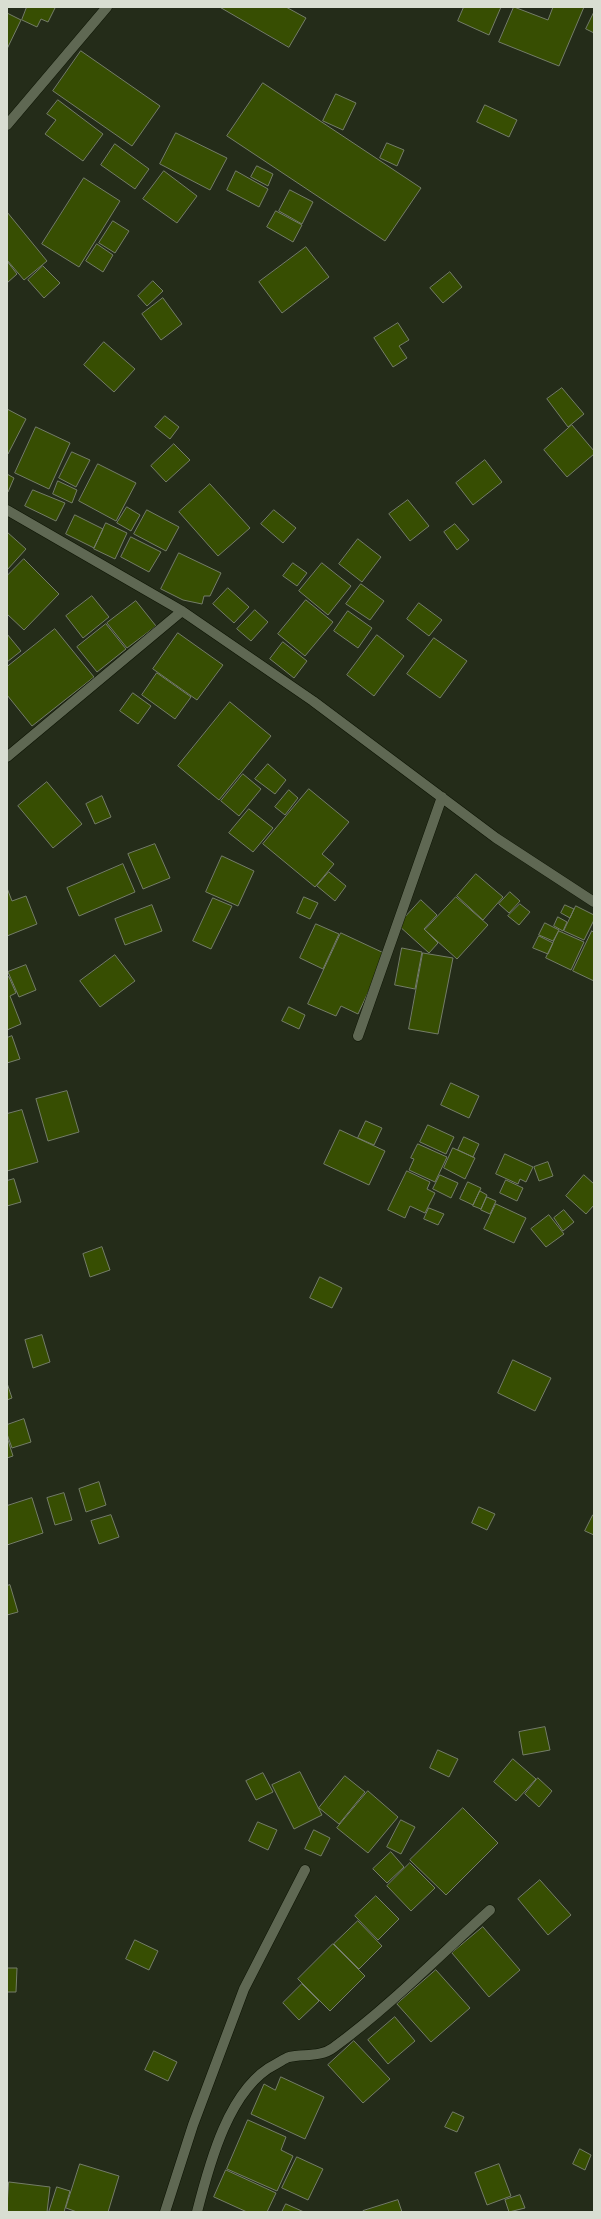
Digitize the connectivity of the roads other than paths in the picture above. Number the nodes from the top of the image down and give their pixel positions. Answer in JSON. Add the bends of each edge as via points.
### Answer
{"nodes":[{"id":1,"x":107,"y":7,"type":"edge"},
{"id":2,"x":7,"y":126,"type":"edge"},
{"id":3,"x":7,"y":510,"type":"edge"},
{"id":4,"x":182,"y":611,"type":"junction"},
{"id":5,"x":7,"y":757,"type":"edge"},
{"id":6,"x":442,"y":797,"type":"junction"},
{"id":7,"x":594,"y":902,"type":"edge"},
{"id":8,"x":358,"y":1036,"type":"dead end"},
{"id":9,"x":305,"y":1870,"type":"dead end"},
{"id":10,"x":490,"y":1910,"type":"dead end"},
{"id":11,"x":165,"y":2212,"type":"edge"},
{"id":12,"x":197,"y":2212,"type":"edge"}],
"edges":[{"from":1,"to":2,"type":"street"},
{"from":3,"to":4,"type":"street"},
{"from":4,"to":5,"type":"street"},
{"from":4,"to":6,"type":"street","via":[[264,666]]},
{"from":6,"to":7,"type":"street","via":[[539,867]]},
{"from":6,"to":8,"type":"street"},
{"from":9,"to":11,"type":"street","via":[[244,1989],[195,2118]]},
{"from":10,"to":12,"type":"street","via":[[361,2026],[331,2049],[311,2055],[289,2057],[267,2068],[242,2094],[221,2135]]}]}
